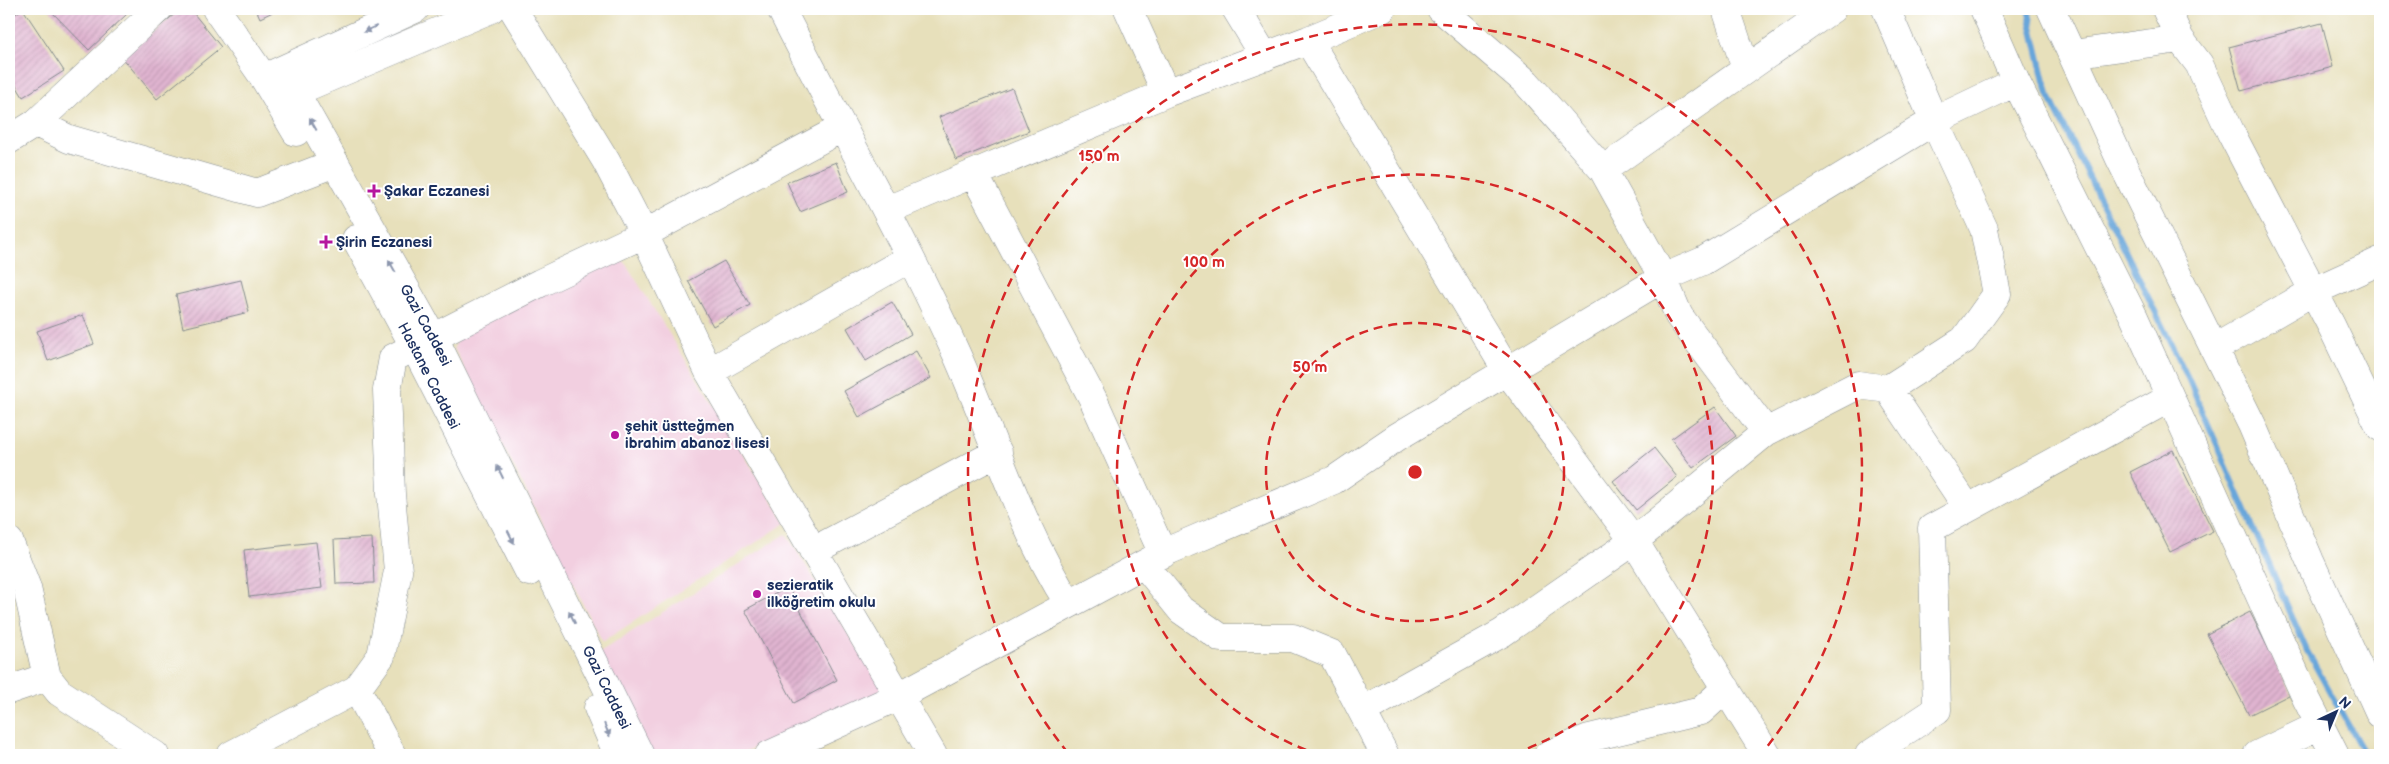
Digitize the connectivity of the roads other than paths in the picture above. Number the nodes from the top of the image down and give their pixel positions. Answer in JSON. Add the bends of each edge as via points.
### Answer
{"nodes":[{"id":1,"x":158,"y":9,"type":"edge"},
{"id":2,"x":216,"y":9,"type":"edge"},
{"id":3,"x":414,"y":9,"type":"edge"},
{"id":4,"x":491,"y":9,"type":"edge"},
{"id":5,"x":513,"y":9,"type":"edge"},
{"id":6,"x":782,"y":9,"type":"edge"},
{"id":7,"x":1128,"y":9,"type":"edge"},
{"id":8,"x":1236,"y":9,"type":"edge"},
{"id":9,"x":1382,"y":9,"type":"edge"},
{"id":10,"x":1441,"y":9,"type":"edge"},
{"id":11,"x":1726,"y":9,"type":"edge"},
{"id":12,"x":1832,"y":9,"type":"edge"},
{"id":13,"x":1886,"y":9,"type":"edge"},
{"id":14,"x":1984,"y":9,"type":"edge"},
{"id":15,"x":2051,"y":9,"type":"edge"},
{"id":16,"x":2166,"y":9,"type":"edge"},
{"id":17,"x":2180,"y":39,"type":"junction"},
{"id":18,"x":1308,"y":40,"type":"junction"},
{"id":19,"x":2072,"y":54,"type":"junction"},
{"id":20,"x":1265,"y":57,"type":"junction"},
{"id":21,"x":1746,"y":69,"type":"junction"},
{"id":22,"x":264,"y":78,"type":"junction"},
{"id":23,"x":2016,"y":82,"type":"junction"},
{"id":24,"x":294,"y":92,"type":"junction"},
{"id":25,"x":1166,"y":93,"type":"junction"},
{"id":26,"x":1934,"y":121,"type":"junction"},
{"id":27,"x":36,"y":124,"type":"junction"},
{"id":28,"x":842,"y":128,"type":"junction"},
{"id":29,"x":9,"y":140,"type":"edge"},
{"id":30,"x":327,"y":167,"type":"junction"},
{"id":31,"x":1603,"y":170,"type":"junction"},
{"id":32,"x":974,"y":174,"type":"junction"},
{"id":33,"x":887,"y":210,"type":"junction"},
{"id":34,"x":644,"y":234,"type":"junction"},
{"id":35,"x":910,"y":258,"type":"junction"},
{"id":36,"x":2380,"y":261,"type":"edge"},
{"id":37,"x":1663,"y":278,"type":"junction"},
{"id":38,"x":2314,"y":291,"type":"junction"},
{"id":39,"x":423,"y":341,"type":"junction"},
{"id":40,"x":2215,"y":348,"type":"junction"},
{"id":41,"x":1507,"y":371,"type":"junction"},
{"id":42,"x":709,"y":372,"type":"junction"},
{"id":43,"x":1888,"y":389,"type":"junction"},
{"id":44,"x":2170,"y":398,"type":"junction"},
{"id":45,"x":2380,"y":427,"type":"edge"},
{"id":46,"x":1766,"y":432,"type":"junction"},
{"id":47,"x":998,"y":452,"type":"junction"},
{"id":48,"x":1967,"y":507,"type":"junction"},
{"id":49,"x":9,"y":541,"type":"edge"},
{"id":50,"x":1634,"y":541,"type":"junction"},
{"id":51,"x":813,"y":551,"type":"junction"},
{"id":52,"x":1154,"y":559,"type":"junction"},
{"id":53,"x":1069,"y":604,"type":"junction"},
{"id":54,"x":47,"y":677,"type":"junction"},
{"id":55,"x":1726,"y":688,"type":"junction"},
{"id":56,"x":357,"y":689,"type":"junction"},
{"id":57,"x":9,"y":690,"type":"edge"},
{"id":58,"x":899,"y":696,"type":"junction"},
{"id":59,"x":1362,"y":711,"type":"junction"},
{"id":60,"x":2380,"y":714,"type":"edge"},
{"id":61,"x":2320,"y":725,"type":"junction"},
{"id":62,"x":155,"y":755,"type":"edge"},
{"id":63,"x":231,"y":755,"type":"edge"},
{"id":64,"x":392,"y":755,"type":"edge"},
{"id":65,"x":618,"y":755,"type":"edge"},
{"id":66,"x":640,"y":755,"type":"edge"},
{"id":67,"x":769,"y":755,"type":"edge"},
{"id":68,"x":934,"y":755,"type":"edge"},
{"id":69,"x":1385,"y":755,"type":"edge"},
{"id":70,"x":1548,"y":755,"type":"edge"},
{"id":71,"x":1767,"y":755,"type":"edge"},
{"id":72,"x":1869,"y":755,"type":"edge"},
{"id":73,"x":2257,"y":755,"type":"edge"},
{"id":74,"x":2335,"y":755,"type":"edge"}],
"edges":[{"from":1,"to":27,"type":"street"},
{"from":2,"to":22,"type":"street","name":"Hastane Caddesi"},
{"from":3,"to":22,"type":"street","one_way":true},
{"from":4,"to":24,"type":"street"},
{"from":5,"to":34,"type":"street","via":[[606,161]]},
{"from":6,"to":28,"type":"street"},
{"from":7,"to":25,"type":"street"},
{"from":8,"to":20,"type":"street"},
{"from":9,"to":18,"type":"street"},
{"from":10,"to":31,"type":"street","via":[[1526,82]]},
{"from":11,"to":21,"type":"street"},
{"from":12,"to":21,"type":"street"},
{"from":13,"to":26,"type":"street"},
{"from":14,"to":23,"type":"street"},
{"from":15,"to":19,"type":"street"},
{"from":16,"to":17,"type":"street"},
{"from":17,"to":19,"type":"street"},
{"from":17,"to":38,"type":"street","via":[[2199,64],[2231,133]]},
{"from":18,"to":20,"type":"street"},
{"from":18,"to":41,"type":"street"},
{"from":19,"to":40,"type":"street"},
{"from":20,"to":25,"type":"street"},
{"from":21,"to":31,"type":"street"},
{"from":22,"to":24,"type":"street"},
{"from":22,"to":30,"type":"street","name":"Hastane Caddesi"},
{"from":23,"to":26,"type":"street"},
{"from":23,"to":44,"type":"street","via":[[2134,317]]},
{"from":30,"to":24,"type":"street","one_way":true},
{"from":25,"to":32,"type":"street"},
{"from":26,"to":37,"type":"street","via":[[1703,261]]},
{"from":26,"to":43,"type":"street","via":[[1984,229],[1997,294],[1964,340]]},
{"from":27,"to":29,"type":"street"},
{"from":27,"to":30,"type":"street","via":[[69,139],[256,193]]},
{"from":28,"to":33,"type":"street"},
{"from":28,"to":34,"type":"street"},
{"from":30,"to":39,"type":"street","name":"Hastane Caddesi"},
{"from":31,"to":37,"type":"street"},
{"from":32,"to":33,"type":"street"},
{"from":32,"to":52,"type":"street","via":[[1093,399]]},
{"from":33,"to":35,"type":"street"},
{"from":34,"to":39,"type":"street"},
{"from":34,"to":42,"type":"street"},
{"from":35,"to":42,"type":"street"},
{"from":35,"to":47,"type":"street","via":[[956,353]]},
{"from":36,"to":38,"type":"street"},
{"from":37,"to":41,"type":"street"},
{"from":37,"to":46,"type":"street","via":[[1679,316]]},
{"from":38,"to":40,"type":"street"},
{"from":38,"to":45,"type":"street"},
{"from":39,"to":56,"type":"street","via":[[393,358],[387,390],[398,571],[381,656]]},
{"from":39,"to":65,"type":"street","name":"Hastane Caddesi","one_way":true},
{"from":66,"to":39,"type":"street","name":"Gazi Caddesi","one_way":true},
{"from":40,"to":60,"type":"street"},
{"from":41,"to":50,"type":"street"},
{"from":41,"to":52,"type":"street","via":[[1334,480]]},
{"from":42,"to":51,"type":"street"},
{"from":43,"to":46,"type":"street","via":[[1858,385]]},
{"from":43,"to":48,"type":"street"},
{"from":44,"to":48,"type":"street"},
{"from":44,"to":61,"type":"street"},
{"from":46,"to":50,"type":"street"},
{"from":47,"to":51,"type":"street"},
{"from":47,"to":53,"type":"street","via":[[1007,482],[1046,570]]},
{"from":48,"to":72,"type":"street","via":[[1932,528],[1938,710]]},
{"from":49,"to":54,"type":"street","via":[[27,588]]},
{"from":50,"to":55,"type":"street"},
{"from":50,"to":59,"type":"street","via":[[1502,633]]},
{"from":51,"to":58,"type":"street"},
{"from":52,"to":53,"type":"street"},
{"from":52,"to":59,"type":"street","via":[[1181,610],[1221,638],[1293,638],[1332,654]]},
{"from":53,"to":58,"type":"street"},
{"from":54,"to":57,"type":"street"},
{"from":54,"to":62,"type":"street","via":[[59,692]]},
{"from":55,"to":70,"type":"street","via":[[1701,711],[1589,738]]},
{"from":55,"to":71,"type":"street"},
{"from":56,"to":63,"type":"street"},
{"from":56,"to":64,"type":"street"},
{"from":58,"to":67,"type":"street"},
{"from":58,"to":68,"type":"street"},
{"from":59,"to":69,"type":"street"},
{"from":61,"to":73,"type":"street"},
{"from":61,"to":74,"type":"street"}]}
